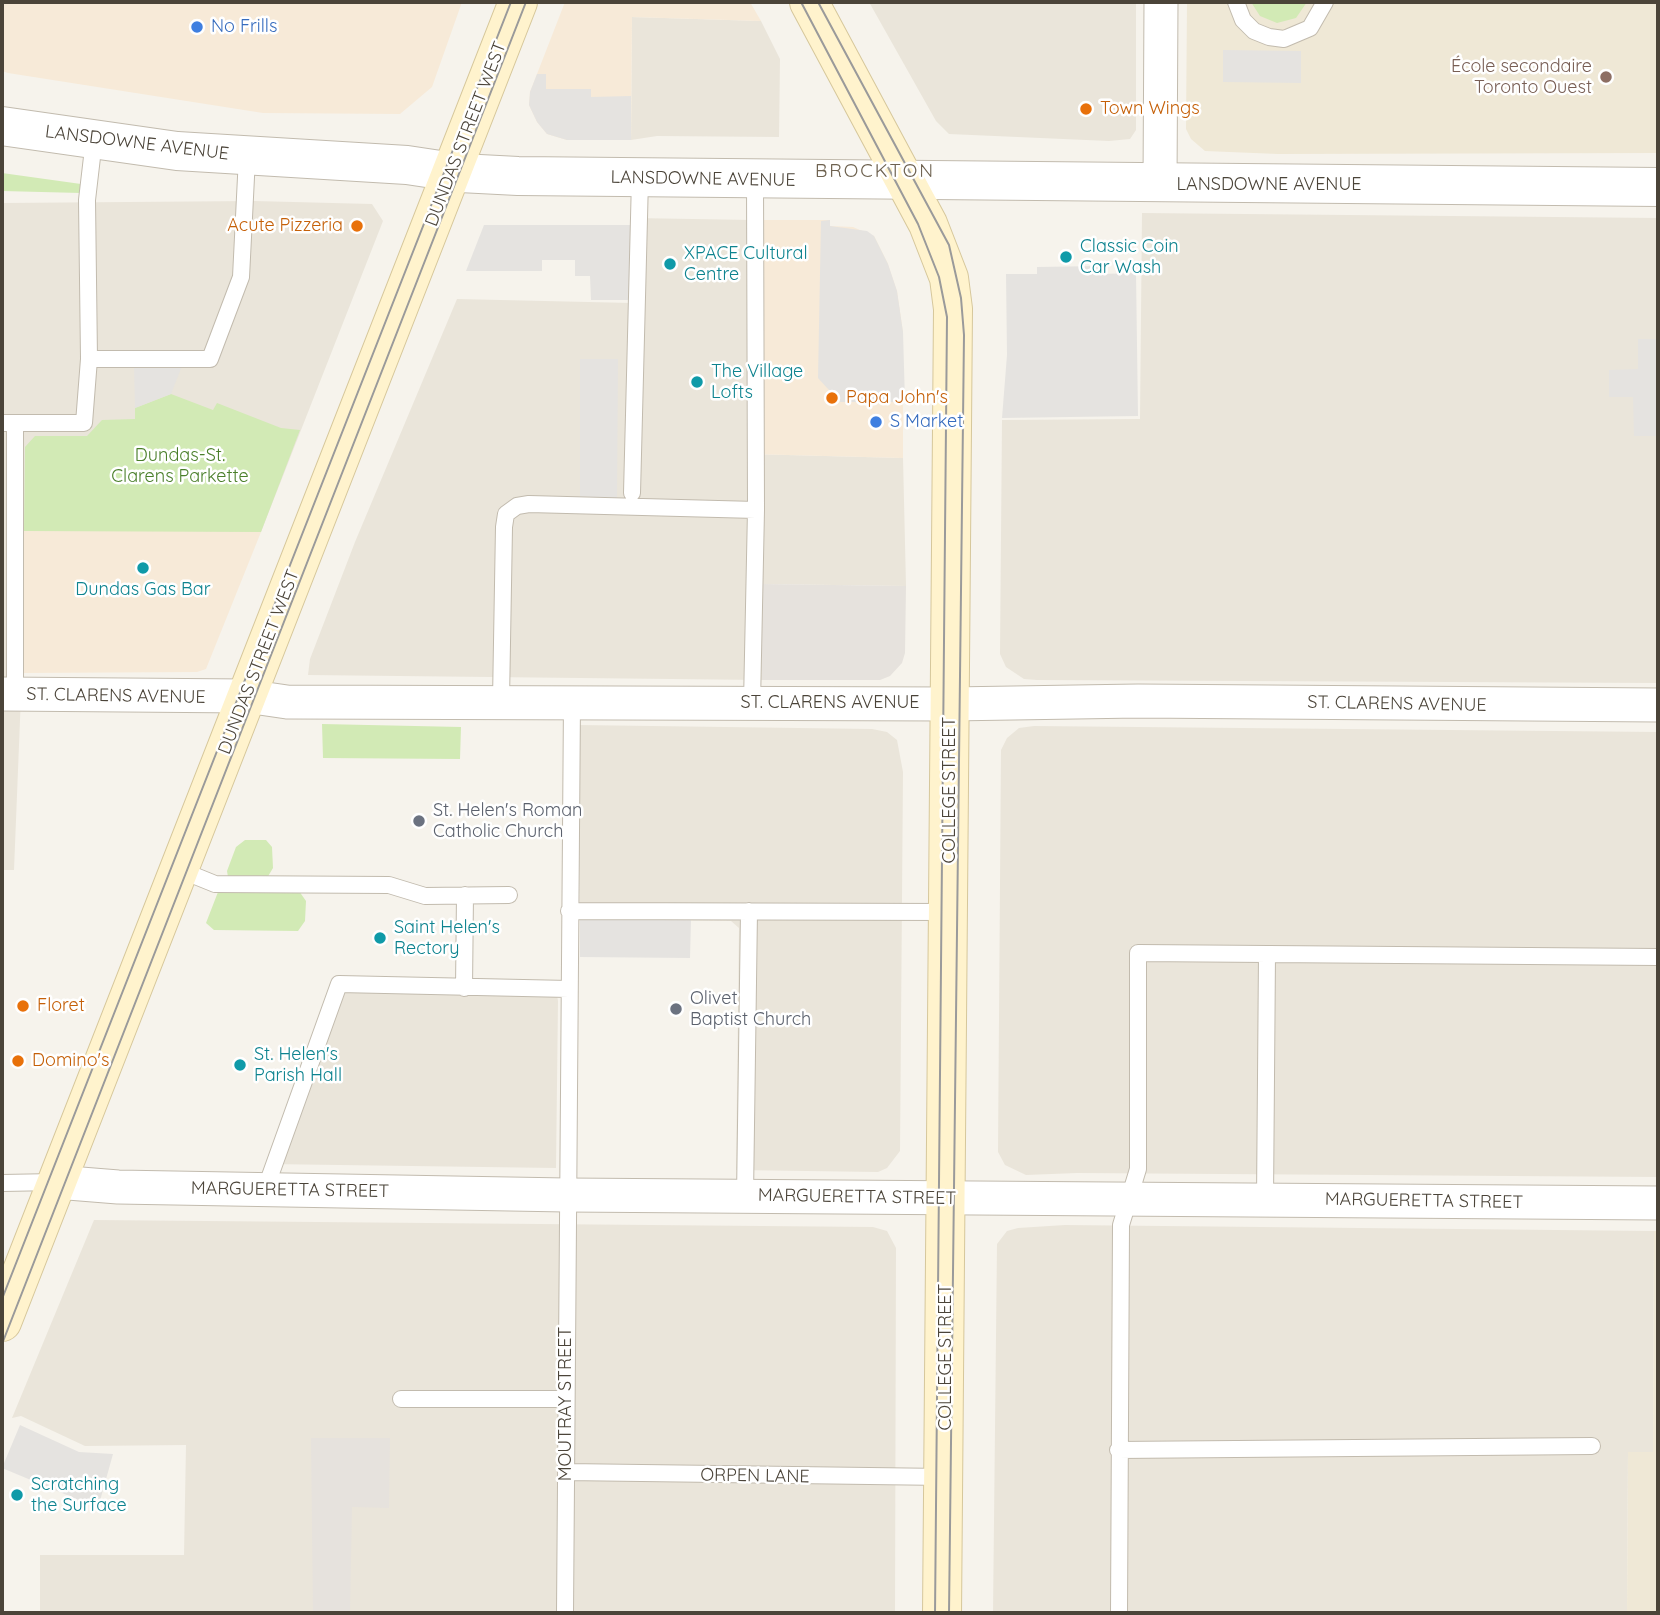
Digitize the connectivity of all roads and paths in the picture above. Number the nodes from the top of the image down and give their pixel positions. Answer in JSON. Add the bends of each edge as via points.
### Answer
{"nodes":[{"id":1,"x":518,"y":2,"type":"edge"},
{"id":2,"x":808,"y":2,"type":"edge"},
{"id":3,"x":1161,"y":2,"type":"edge"},
{"id":4,"x":1237,"y":2,"type":"edge"},
{"id":5,"x":1325,"y":2,"type":"edge"},
{"id":6,"x":2,"y":126,"type":"edge"},
{"id":7,"x":94,"y":140,"type":"junction"},
{"id":8,"x":247,"y":157,"type":"junction"},
{"id":9,"x":452,"y":171,"type":"junction"},
{"id":10,"x":640,"y":179,"type":"junction"},
{"id":11,"x":755,"y":180,"type":"junction"},
{"id":12,"x":906,"y":181,"type":"junction"},
{"id":13,"x":1160,"y":184,"type":"junction"},
{"id":14,"x":1658,"y":187,"type":"edge"},
{"id":15,"x":89,"y":359,"type":"junction"},
{"id":16,"x":9,"y":423,"type":"edge"},
{"id":17,"x":632,"y":494,"type":"dead end"},
{"id":18,"x":756,"y":510,"type":"junction"},
{"id":19,"x":9,"y":694,"type":"edge"},
{"id":20,"x":246,"y":696,"type":"junction"},
{"id":21,"x":501,"y":700,"type":"junction"},
{"id":22,"x":572,"y":701,"type":"junction"},
{"id":23,"x":752,"y":703,"type":"junction"},
{"id":24,"x":951,"y":704,"type":"junction"},
{"id":25,"x":1658,"y":705,"type":"edge"},
{"id":26,"x":178,"y":869,"type":"junction"},
{"id":27,"x":465,"y":895,"type":"junction"},
{"id":28,"x":509,"y":895,"type":"dead end"},
{"id":29,"x":569,"y":911,"type":"junction"},
{"id":30,"x":749,"y":911,"type":"junction"},
{"id":31,"x":949,"y":912,"type":"junction"},
{"id":32,"x":1267,"y":954,"type":"junction"},
{"id":33,"x":1658,"y":957,"type":"edge"},
{"id":34,"x":464,"y":988,"type":"junction"},
{"id":35,"x":569,"y":989,"type":"junction"},
{"id":36,"x":56,"y":1182,"type":"junction"},
{"id":37,"x":2,"y":1183,"type":"edge"},
{"id":38,"x":264,"y":1190,"type":"junction"},
{"id":39,"x":566,"y":1195,"type":"junction"},
{"id":40,"x":745,"y":1196,"type":"junction"},
{"id":41,"x":947,"y":1198,"type":"junction"},
{"id":42,"x":1265,"y":1199,"type":"junction"},
{"id":43,"x":1130,"y":1200,"type":"junction"},
{"id":44,"x":1658,"y":1203,"type":"edge"},
{"id":45,"x":2,"y":1322,"type":"edge"},
{"id":46,"x":401,"y":1399,"type":"dead end"},
{"id":47,"x":566,"y":1399,"type":"junction"},
{"id":48,"x":1592,"y":1446,"type":"dead end"},
{"id":49,"x":1118,"y":1450,"type":"junction"},
{"id":50,"x":566,"y":1472,"type":"junction"},
{"id":51,"x":945,"y":1477,"type":"junction"},
{"id":52,"x":565,"y":1613,"type":"edge"},
{"id":53,"x":942,"y":1613,"type":"edge"},
{"id":54,"x":1119,"y":1613,"type":"edge"}],
"edges":[{"from":1,"to":9,"type":"main road","name":"DUNDAS STREET WEST"},
{"from":2,"to":12,"type":"main road","name":"COLLEGE STREET"},
{"from":3,"to":13,"type":"street"},
{"from":4,"to":5,"type":"lane","via":[[1243,20],[1254,31],[1284,39],[1311,28]]},
{"from":6,"to":7,"type":"street","name":"LANSDOWNE AVENUE"},
{"from":7,"to":8,"type":"street","name":"LANSDOWNE AVENUE"},
{"from":7,"to":15,"type":"lane","via":[[87,200]]},
{"from":8,"to":9,"type":"street","name":"LANSDOWNE AVENUE"},
{"from":8,"to":15,"type":"lane","via":[[241,276],[210,359]]},
{"from":9,"to":10,"type":"street","name":"LANSDOWNE AVENUE"},
{"from":9,"to":20,"type":"main road","name":"DUNDAS STREET WEST"},
{"from":10,"to":11,"type":"street","name":"LANSDOWNE AVENUE"},
{"from":10,"to":17,"type":"lane"},
{"from":11,"to":12,"type":"street","name":"LANSDOWNE AVENUE"},
{"from":11,"to":18,"type":"lane"},
{"from":12,"to":13,"type":"street","name":"LANSDOWNE AVENUE"},
{"from":12,"to":24,"type":"main road","name":"COLLEGE STREET","via":[[945,266],[953,309]]},
{"from":13,"to":14,"type":"street","name":"LANSDOWNE AVENUE"},
{"from":15,"to":16,"type":"lane","via":[[84,423]]},
{"from":16,"to":19,"type":"lane"},
{"from":18,"to":21,"type":"lane","via":[[517,506],[506,514]]},
{"from":18,"to":23,"type":"lane"},
{"from":19,"to":20,"type":"street","name":"ST. CLARENS AVENUE"},
{"from":20,"to":21,"type":"street","name":"ST. CLARENS AVENUE","via":[[287,702]]},
{"from":20,"to":26,"type":"main road","name":"DUNDAS STREET WEST"},
{"from":21,"to":22,"type":"street","name":"ST. CLARENS AVENUE"},
{"from":22,"to":23,"type":"street","name":"ST. CLARENS AVENUE"},
{"from":22,"to":29,"type":"lane","name":"MOUTRAY STREET"},
{"from":23,"to":24,"type":"street","name":"ST. CLARENS AVENUE"},
{"from":24,"to":25,"type":"street","name":"ST. CLARENS AVENUE"},
{"from":24,"to":31,"type":"main road","name":"COLLEGE STREET"},
{"from":26,"to":27,"type":"lane","via":[[215,884],[389,885],[425,896]]},
{"from":26,"to":36,"type":"main road","name":"DUNDAS STREET WEST"},
{"from":27,"to":28,"type":"lane"},
{"from":27,"to":34,"type":"lane"},
{"from":29,"to":30,"type":"lane"},
{"from":29,"to":35,"type":"lane","name":"MOUTRAY STREET"},
{"from":30,"to":31,"type":"lane"},
{"from":30,"to":40,"type":"lane"},
{"from":31,"to":41,"type":"main road","name":"COLLEGE STREET"},
{"from":32,"to":33,"type":"lane"},
{"from":32,"to":42,"type":"lane"},
{"from":32,"to":43,"type":"lane","via":[[1138,953],[1138,1169]]},
{"from":34,"to":35,"type":"lane"},
{"from":34,"to":38,"type":"lane","via":[[339,984]]},
{"from":35,"to":39,"type":"lane","name":"MOUTRAY STREET"},
{"from":36,"to":37,"type":"lane"},
{"from":36,"to":38,"type":"street","name":"MARGUERETTA STREET"},
{"from":36,"to":45,"type":"main road","name":"DUNDAS STREET WEST"},
{"from":38,"to":39,"type":"street","name":"MARGUERETTA STREET"},
{"from":39,"to":40,"type":"street","name":"MARGUERETTA STREET"},
{"from":39,"to":47,"type":"lane","name":"MOUTRAY STREET"},
{"from":40,"to":41,"type":"street","name":"MARGUERETTA STREET"},
{"from":41,"to":43,"type":"street","name":"MARGUERETTA STREET"},
{"from":41,"to":51,"type":"main road","name":"COLLEGE STREET"},
{"from":42,"to":43,"type":"street","name":"MARGUERETTA STREET"},
{"from":42,"to":44,"type":"street","name":"MARGUERETTA STREET"},
{"from":43,"to":49,"type":"lane","via":[[1121,1225]]},
{"from":46,"to":47,"type":"lane"},
{"from":47,"to":50,"type":"lane","name":"MOUTRAY STREET"},
{"from":48,"to":49,"type":"lane"},
{"from":49,"to":54,"type":"lane"},
{"from":50,"to":51,"type":"lane","name":"ORPEN LANE"},
{"from":50,"to":52,"type":"lane","name":"MOUTRAY STREET"},
{"from":51,"to":53,"type":"main road","name":"COLLEGE STREET"}]}
